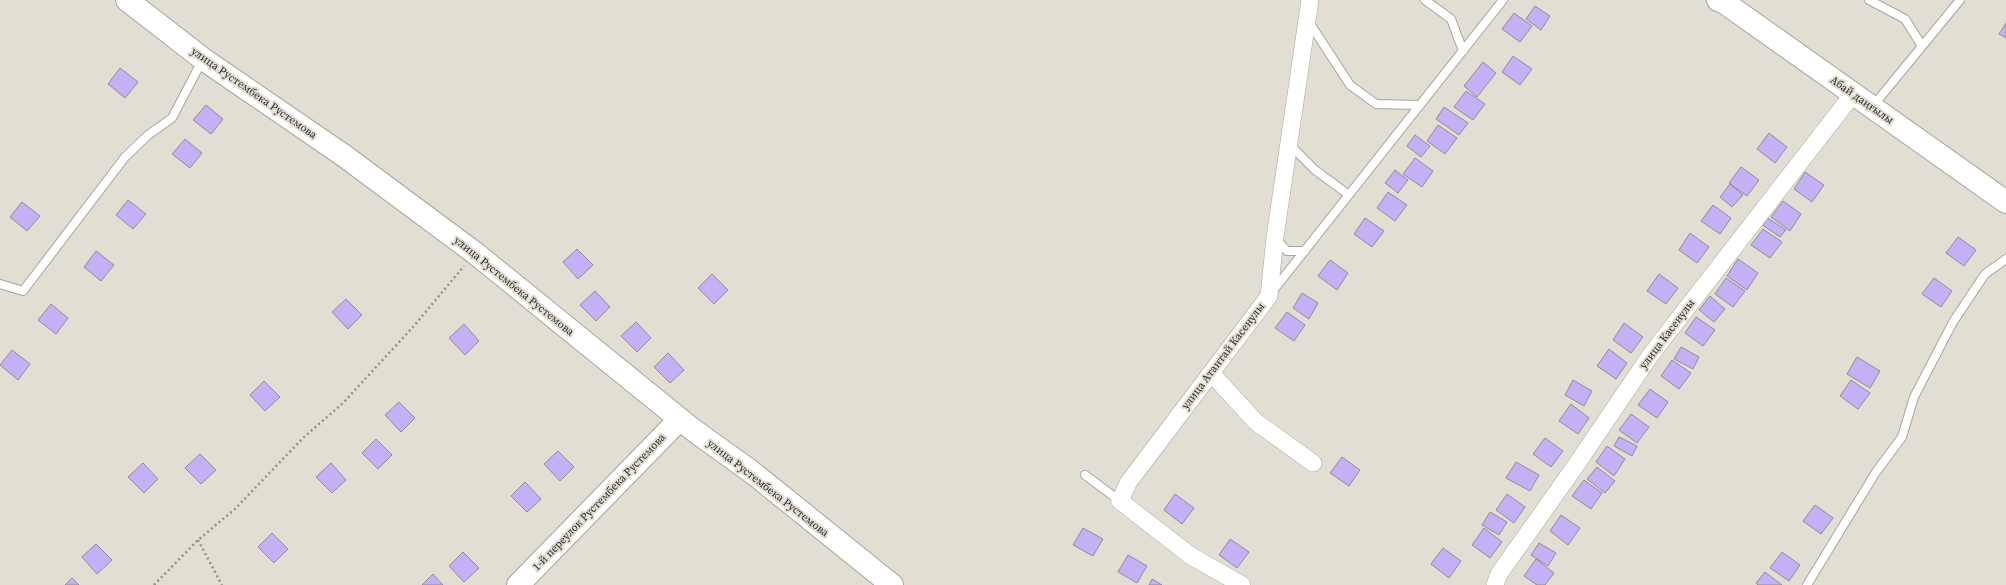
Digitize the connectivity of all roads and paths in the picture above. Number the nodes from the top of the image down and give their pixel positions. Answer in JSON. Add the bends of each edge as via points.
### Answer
{"nodes":[{"id":1,"x":127,"y":0,"type":"edge"},
{"id":2,"x":1310,"y":0,"type":"edge"},
{"id":3,"x":1425,"y":0,"type":"edge"},
{"id":4,"x":1503,"y":0,"type":"edge"},
{"id":5,"x":1718,"y":0,"type":"edge"},
{"id":6,"x":1869,"y":0,"type":"edge"},
{"id":7,"x":1960,"y":0,"type":"edge"},
{"id":8,"x":1307,"y":20,"type":"junction"},
{"id":9,"x":1922,"y":46,"type":"junction"},
{"id":10,"x":1463,"y":51,"type":"junction"},
{"id":11,"x":203,"y":59,"type":"junction"},
{"id":12,"x":1853,"y":94,"type":"junction"},
{"id":13,"x":1420,"y":105,"type":"junction"},
{"id":14,"x":1872,"y":107,"type":"junction"},
{"id":15,"x":1288,"y":144,"type":"junction"},
{"id":16,"x":1349,"y":195,"type":"junction"},
{"id":17,"x":2006,"y":202,"type":"edge"},
{"id":18,"x":1275,"y":237,"type":"junction"},
{"id":19,"x":1305,"y":251,"type":"junction"},
{"id":20,"x":475,"y":253,"type":"junction"},
{"id":21,"x":2006,"y":259,"type":"edge"},
{"id":22,"x":0,"y":284,"type":"edge"},
{"id":23,"x":1269,"y":296,"type":"junction"},
{"id":24,"x":1211,"y":373,"type":"junction"},
{"id":25,"x":680,"y":418,"type":"junction"},
{"id":26,"x":1313,"y":463,"type":"dead end"},
{"id":27,"x":1085,"y":475,"type":"dead end"},
{"id":28,"x":1120,"y":501,"type":"junction"},
{"id":29,"x":198,"y":540,"type":"junction"},
{"id":30,"x":154,"y":585,"type":"edge"},
{"id":31,"x":222,"y":585,"type":"edge"},
{"id":32,"x":518,"y":585,"type":"edge"},
{"id":33,"x":892,"y":585,"type":"edge"},
{"id":34,"x":1242,"y":585,"type":"edge"},
{"id":35,"x":1495,"y":585,"type":"edge"},
{"id":36,"x":1807,"y":585,"type":"edge"}],
"edges":[{"from":1,"to":11,"type":"street","name":"улица Рустембека Рустемова"},
{"from":2,"to":8,"type":"street","name":"улица Атантай Касенулы"},
{"from":3,"to":10,"type":"lane","via":[[1451,19]]},
{"from":4,"to":10,"type":"lane"},
{"from":5,"to":12,"type":"street","name":"Абай даңғылы"},
{"from":6,"to":9,"type":"lane","via":[[1905,19]]},
{"from":7,"to":9,"type":"lane"},
{"from":8,"to":13,"type":"lane","via":[[1350,85],[1376,104]]},
{"from":8,"to":15,"type":"street","name":"улица Атантай Касенулы"},
{"from":9,"to":14,"type":"lane"},
{"from":10,"to":13,"type":"lane"},
{"from":11,"to":20,"type":"street","name":"улица Рустембека Рустемова","via":[[343,155]]},
{"from":11,"to":22,"type":"lane","via":[[172,118],[148,135],[125,157],[23,290]]},
{"from":12,"to":14,"type":"street","name":"Абай даңғылы"},
{"from":12,"to":35,"type":"street","name":"улица Касенулы","via":[[1652,353],[1499,574]]},
{"from":13,"to":16,"type":"lane"},
{"from":14,"to":17,"type":"street","name":"Абай даңғылы"},
{"from":15,"to":16,"type":"lane","via":[[1315,170]]},
{"from":15,"to":18,"type":"street","name":"улица Атантай Касенулы"},
{"from":16,"to":19,"type":"lane"},
{"from":18,"to":19,"type":"lane","via":[[1287,251]]},
{"from":18,"to":23,"type":"street","name":"улица Атантай Касенулы"},
{"from":19,"to":23,"type":"lane"},
{"from":20,"to":25,"type":"street","name":"улица Рустембека Рустемова"},
{"from":20,"to":29,"type":"path","via":[[413,327],[343,403],[303,438],[235,509]]},
{"from":21,"to":36,"type":"lane","via":[[1985,274],[1953,322],[1914,397],[1902,436],[1876,472]]},
{"from":23,"to":24,"type":"street","name":"улица Атантай Касенулы"},
{"from":24,"to":26,"type":"street","via":[[1256,422]]},
{"from":24,"to":28,"type":"street","name":"улица Атантай Касенулы","via":[[1128,483]]},
{"from":25,"to":32,"type":"street","name":"1-й переулок Рустембека Рустемова"},
{"from":25,"to":33,"type":"street","name":"улица Рустембека Рустемова"},
{"from":27,"to":28,"type":"lane"},
{"from":28,"to":34,"type":"street","via":[[1191,556]]},
{"from":29,"to":30,"type":"path"},
{"from":29,"to":31,"type":"path"}]}
